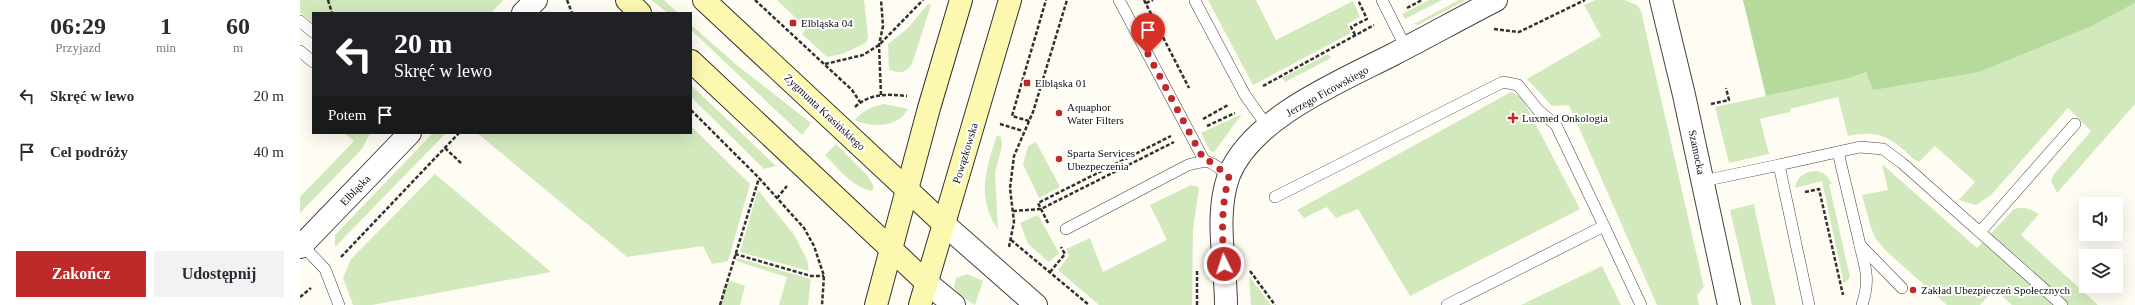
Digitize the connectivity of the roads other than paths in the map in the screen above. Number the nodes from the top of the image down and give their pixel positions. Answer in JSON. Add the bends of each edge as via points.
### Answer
{"nodes":[{"id":1,"x":536,"y":0,"type":"edge"},
{"id":2,"x":627,"y":0,"type":"edge"},
{"id":3,"x":704,"y":0,"type":"edge"},
{"id":4,"x":961,"y":0,"type":"edge"},
{"id":5,"x":1010,"y":0,"type":"edge"},
{"id":6,"x":1119,"y":0,"type":"edge"},
{"id":7,"x":1382,"y":0,"type":"edge"},
{"id":8,"x":1496,"y":0,"type":"edge"},
{"id":9,"x":1661,"y":0,"type":"edge"},
{"id":10,"x":1195,"y":2,"type":"dead end"},
{"id":11,"x":524,"y":12,"type":"edge"},
{"id":12,"x":639,"y":12,"type":"edge"},
{"id":13,"x":300,"y":21,"type":"edge"},
{"id":14,"x":312,"y":31,"type":"edge"},
{"id":15,"x":1406,"y":48,"type":"junction"},
{"id":16,"x":300,"y":51,"type":"edge"},
{"id":17,"x":312,"y":61,"type":"edge"},
{"id":18,"x":692,"y":62,"type":"edge"},
{"id":19,"x":2075,"y":124,"type":"dead end"},
{"id":20,"x":1267,"y":126,"type":"junction"},
{"id":21,"x":409,"y":134,"type":"edge"},
{"id":22,"x":1838,"y":152,"type":"junction"},
{"id":23,"x":1204,"y":160,"type":"junction"},
{"id":24,"x":1779,"y":165,"type":"junction"},
{"id":25,"x":1229,"y":176,"type":"junction"},
{"id":26,"x":1703,"y":181,"type":"junction"},
{"id":27,"x":907,"y":187,"type":"junction"},
{"id":28,"x":1275,"y":197,"type":"dead end"},
{"id":29,"x":944,"y":224,"type":"junction"},
{"id":30,"x":1604,"y":226,"type":"junction"},
{"id":31,"x":1066,"y":229,"type":"dead end"},
{"id":32,"x":1980,"y":232,"type":"junction"},
{"id":33,"x":1860,"y":245,"type":"junction"},
{"id":34,"x":301,"y":246,"type":"edge"},
{"id":35,"x":891,"y":249,"type":"junction"},
{"id":36,"x":926,"y":282,"type":"junction"},
{"id":37,"x":1902,"y":288,"type":"dead end"},
{"id":38,"x":339,"y":305,"type":"edge"},
{"id":39,"x":876,"y":305,"type":"edge"},
{"id":40,"x":920,"y":305,"type":"edge"},
{"id":41,"x":954,"y":305,"type":"edge"},
{"id":42,"x":1036,"y":305,"type":"edge"},
{"id":43,"x":1226,"y":305,"type":"edge"},
{"id":44,"x":1448,"y":305,"type":"edge"},
{"id":45,"x":1641,"y":305,"type":"edge"},
{"id":46,"x":1729,"y":305,"type":"edge"},
{"id":47,"x":1809,"y":305,"type":"edge"},
{"id":48,"x":1862,"y":305,"type":"edge"},
{"id":49,"x":2062,"y":305,"type":"edge"}],
"edges":[{"from":1,"to":11,"type":"street"},
{"from":2,"to":12,"type":"street"},
{"from":3,"to":27,"type":"street","name":"Zygmunta Krasińskiego"},
{"from":4,"to":27,"type":"street"},
{"from":5,"to":29,"type":"street","name":"Powązkowska"},
{"from":6,"to":23,"type":"lane","via":[[1191,128]]},
{"from":7,"to":15,"type":"lane"},
{"from":8,"to":15,"type":"street","name":"Jerzego Ficowskiego"},
{"from":9,"to":26,"type":"street","name":"Szamocka"},
{"from":10,"to":20,"type":"lane","via":[[1248,100]]},
{"from":13,"to":14,"type":"lane"},
{"from":15,"to":20,"type":"street","name":"Jerzego Ficowskiego","via":[[1312,96]]},
{"from":16,"to":17,"type":"lane"},
{"from":18,"to":35,"type":"street"},
{"from":19,"to":32,"type":"lane"},
{"from":20,"to":25,"type":"street","name":"Jerzego Ficowskiego","via":[[1248,144]]},
{"from":21,"to":34,"type":"street","name":"Elbląska"},
{"from":22,"to":24,"type":"lane"},
{"from":22,"to":32,"type":"lane","via":[[1860,147],[1884,149]]},
{"from":22,"to":33,"type":"lane"},
{"from":23,"to":25,"type":"lane"},
{"from":23,"to":31,"type":"lane","via":[[1188,165]]},
{"from":24,"to":26,"type":"lane"},
{"from":24,"to":47,"type":"lane"},
{"from":25,"to":43,"type":"street","name":"Jerzego Ficowskiego","via":[[1222,217]]},
{"from":26,"to":46,"type":"street","name":"Szamocka"},
{"from":27,"to":29,"type":"street","name":"Zygmunta Krasińskiego"},
{"from":27,"to":35,"type":"street"},
{"from":28,"to":30,"type":"lane","via":[[1503,82],[1518,85],[1538,110],[1556,125]]},
{"from":29,"to":36,"type":"street","name":"Powązkowska"},
{"from":29,"to":42,"type":"street"},
{"from":30,"to":44,"type":"lane"},
{"from":30,"to":45,"type":"lane"},
{"from":32,"to":49,"type":"lane"},
{"from":33,"to":37,"type":"lane"},
{"from":33,"to":48,"type":"lane","via":[[1868,273],[1868,289]]},
{"from":34,"to":38,"type":"lane","via":[[325,269]]},
{"from":35,"to":36,"type":"street"},
{"from":35,"to":39,"type":"street"},
{"from":36,"to":40,"type":"street","name":"Powązkowska"},
{"from":36,"to":41,"type":"street"}]}
